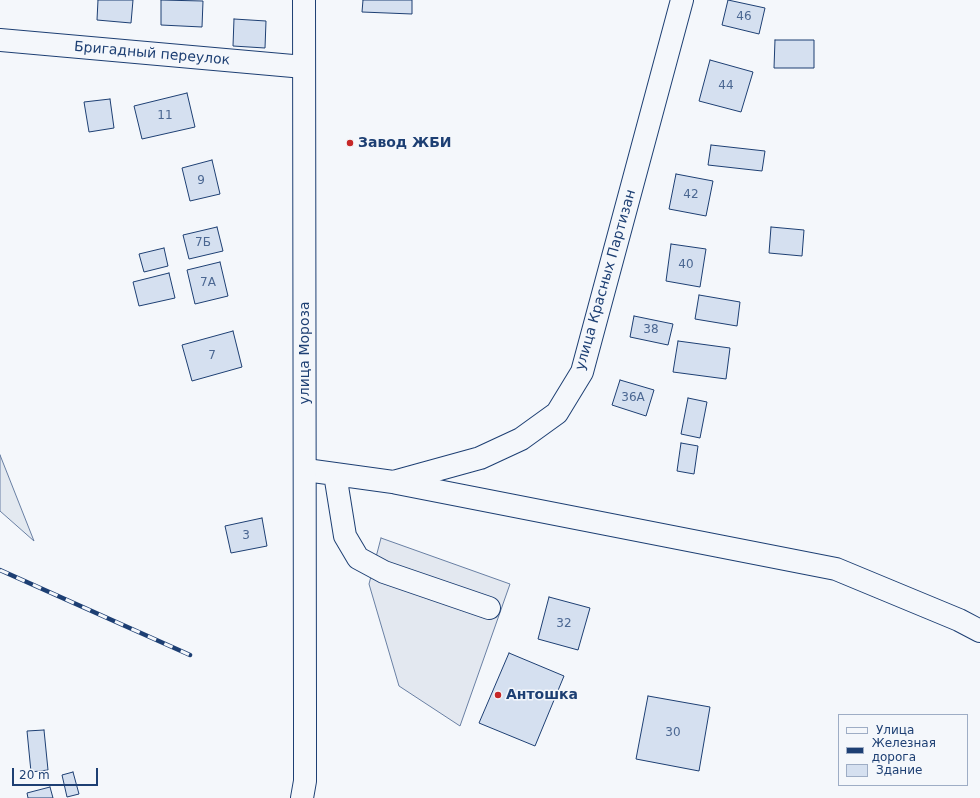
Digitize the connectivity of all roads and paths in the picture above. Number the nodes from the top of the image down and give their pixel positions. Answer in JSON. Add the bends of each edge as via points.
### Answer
{"nodes":[{"id":1,"x":304,"y":0,"type":"edge"},
{"id":2,"x":682,"y":0,"type":"edge"},
{"id":3,"x":0,"y":40,"type":"edge"},
{"id":4,"x":304,"y":67,"type":"junction"},
{"id":5,"x":306,"y":470,"type":"junction"},
{"id":6,"x":335,"y":474,"type":"junction"},
{"id":7,"x":393,"y":482,"type":"junction"},
{"id":8,"x":489,"y":608,"type":"dead end"},
{"id":9,"x":980,"y":631,"type":"edge"},
{"id":10,"x":302,"y":798,"type":"edge"}],
"edges":[{"from":1,"to":4,"type":"street","name":"улица Мороза"},
{"from":2,"to":7,"type":"street","name":"улица Красных Партизан","via":[[582,372],[557,413],[520,439],[480,458]]},
{"from":3,"to":4,"type":"street","name":"Бригадный переулок"},
{"from":4,"to":5,"type":"street","name":"улица Мороза"},
{"from":5,"to":6,"type":"street","name":"улица Красных Партизан"},
{"from":5,"to":10,"type":"street","name":"улица Мороза","via":[[305,781]]},
{"from":6,"to":7,"type":"street","name":"улица Красных Партизан"},
{"from":6,"to":8,"type":"street","via":[[345,536],[358,558],[384,572]]},
{"from":7,"to":9,"type":"street","via":[[836,569]]}]}
